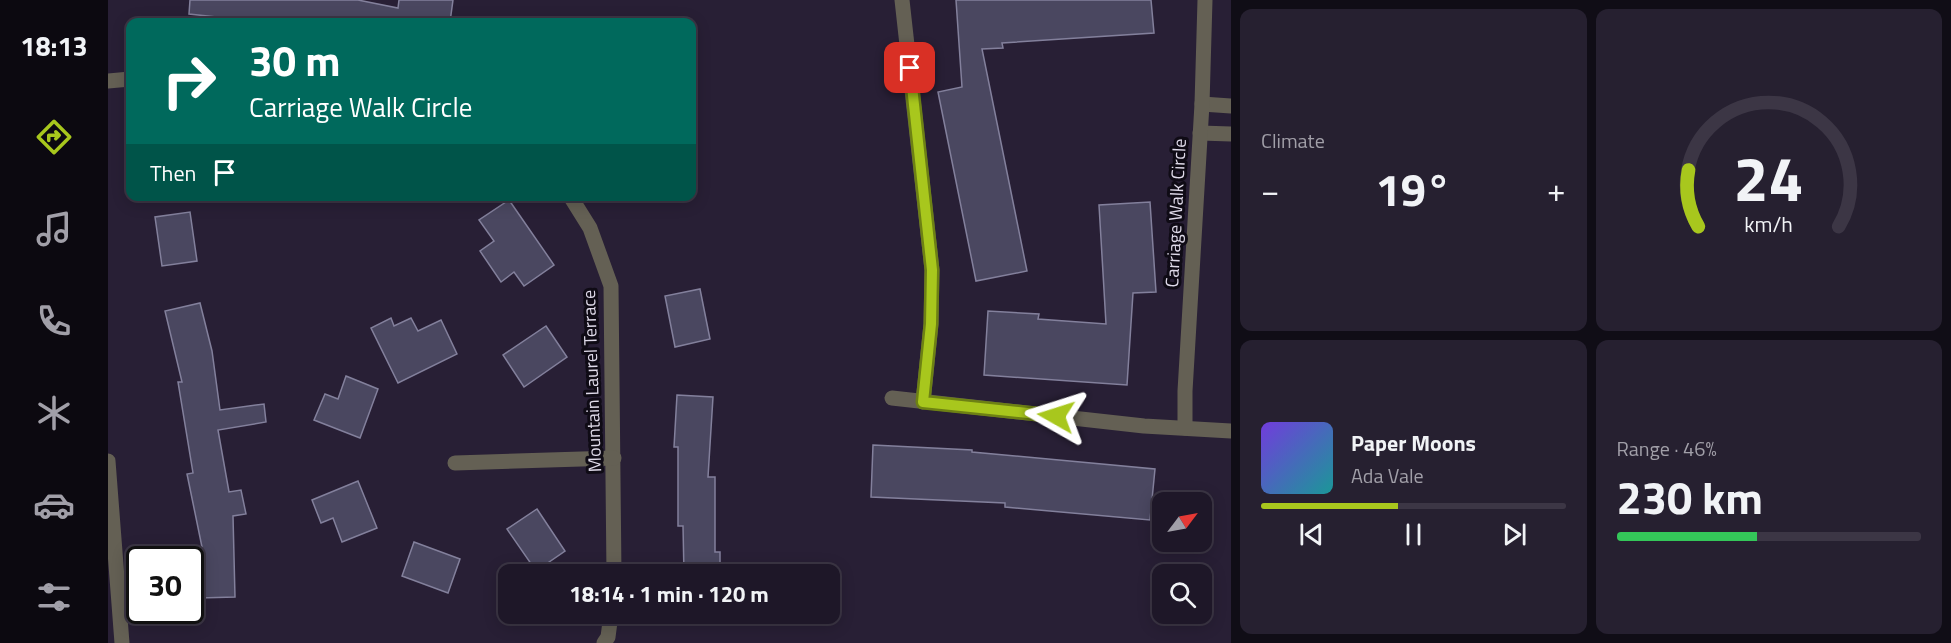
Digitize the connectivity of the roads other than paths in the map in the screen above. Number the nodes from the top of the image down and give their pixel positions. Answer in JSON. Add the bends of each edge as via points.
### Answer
{"nodes":[{"id":1,"x":902,"y":0,"type":"edge"},
{"id":2,"x":1205,"y":0,"type":"edge"},
{"id":3,"x":126,"y":79,"type":"edge"},
{"id":4,"x":108,"y":81,"type":"edge"},
{"id":5,"x":1202,"y":104,"type":"junction"},
{"id":6,"x":1231,"y":106,"type":"edge"},
{"id":7,"x":1200,"y":133,"type":"junction"},
{"id":8,"x":1231,"y":134,"type":"edge"},
{"id":9,"x":573,"y":201,"type":"edge"},
{"id":10,"x":892,"y":398,"type":"dead end"},
{"id":11,"x":923,"y":402,"type":"junction"},
{"id":12,"x":1185,"y":428,"type":"junction"},
{"id":13,"x":1231,"y":432,"type":"edge"},
{"id":14,"x":614,"y":458,"type":"junction"},
{"id":15,"x":108,"y":460,"type":"edge"},
{"id":16,"x":455,"y":462,"type":"dead end"},
{"id":17,"x":614,"y":564,"type":"edge"},
{"id":18,"x":610,"y":624,"type":"edge"},
{"id":19,"x":122,"y":643,"type":"edge"},
{"id":20,"x":604,"y":643,"type":"edge"}],
"edges":[{"from":1,"to":11,"type":"street","via":[[932,270]]},
{"from":2,"to":5,"type":"street","name":"Carriage Walk Circle"},
{"from":3,"to":4,"type":"street"},
{"from":5,"to":6,"type":"street"},
{"from":5,"to":7,"type":"street","name":"Carriage Walk Circle"},
{"from":7,"to":8,"type":"street"},
{"from":7,"to":12,"type":"street","name":"Carriage Walk Circle"},
{"from":9,"to":14,"type":"street","name":"Mountain Laurel Terrace","via":[[590,228],[611,286]]},
{"from":10,"to":11,"type":"street"},
{"from":11,"to":12,"type":"street"},
{"from":12,"to":13,"type":"street"},
{"from":14,"to":16,"type":"street"},
{"from":14,"to":17,"type":"street","name":"Mountain Laurel Terrace"},
{"from":15,"to":19,"type":"street"},
{"from":18,"to":20,"type":"street"}]}
